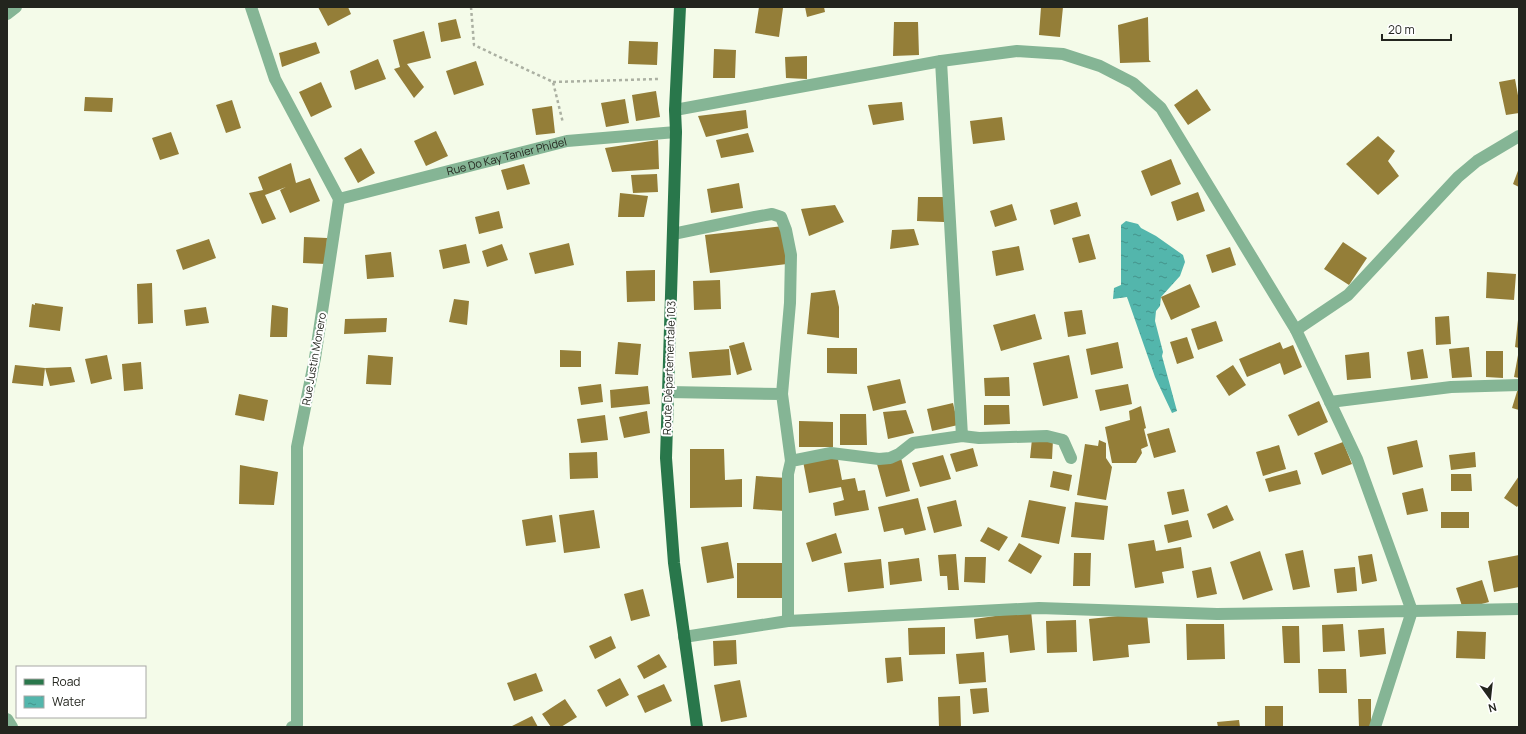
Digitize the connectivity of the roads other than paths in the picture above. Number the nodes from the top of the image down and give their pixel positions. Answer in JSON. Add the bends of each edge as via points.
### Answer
{"nodes":[{"id":1,"x":16,"y":7,"type":"edge"},
{"id":2,"x":251,"y":7,"type":"edge"},
{"id":3,"x":680,"y":7,"type":"edge"},
{"id":4,"x":7,"y":14,"type":"edge"},
{"id":5,"x":941,"y":61,"type":"junction"},
{"id":6,"x":675,"y":110,"type":"junction"},
{"id":7,"x":676,"y":132,"type":"junction"},
{"id":8,"x":1519,"y":136,"type":"edge"},
{"id":9,"x":339,"y":199,"type":"junction"},
{"id":10,"x":673,"y":234,"type":"junction"},
{"id":11,"x":1296,"y":330,"type":"junction"},
{"id":12,"x":1519,"y":385,"type":"edge"},
{"id":13,"x":668,"y":392,"type":"junction"},
{"id":14,"x":782,"y":394,"type":"junction"},
{"id":15,"x":1330,"y":402,"type":"junction"},
{"id":16,"x":962,"y":436,"type":"junction"},
{"id":17,"x":1071,"y":458,"type":"dead end"},
{"id":18,"x":791,"y":461,"type":"junction"},
{"id":19,"x":1519,"y":609,"type":"edge"},
{"id":20,"x":1412,"y":611,"type":"junction"},
{"id":21,"x":788,"y":621,"type":"junction"},
{"id":22,"x":684,"y":637,"type":"junction"},
{"id":23,"x":7,"y":720,"type":"edge"},
{"id":24,"x":12,"y":727,"type":"edge"},
{"id":25,"x":292,"y":727,"type":"edge"},
{"id":26,"x":697,"y":727,"type":"edge"},
{"id":27,"x":1375,"y":727,"type":"edge"}],
"edges":[{"from":1,"to":4,"type":"street"},
{"from":2,"to":9,"type":"street","via":[[275,78]]},
{"from":3,"to":6,"type":"main road","name":"Route Départementale 103"},
{"from":5,"to":6,"type":"street"},
{"from":5,"to":11,"type":"street","via":[[1017,51],[1063,54],[1100,66],[1134,83],[1161,108]]},
{"from":5,"to":16,"type":"street"},
{"from":6,"to":7,"type":"main road","name":"Route Départementale 103"},
{"from":7,"to":9,"type":"street","name":"Rue Do Kay Tanier Phidel","via":[[567,141]]},
{"from":7,"to":10,"type":"main road","name":"Route Départementale 103"},
{"from":8,"to":11,"type":"street","via":[[1477,161],[1458,177],[1348,295]]},
{"from":9,"to":25,"type":"street","name":"Rue Justin Monero","via":[[315,358],[297,447],[297,725]]},
{"from":10,"to":13,"type":"main road","name":"Route Départementale 103"},
{"from":10,"to":14,"type":"street","via":[[772,214],[781,217],[791,255],[790,303]]},
{"from":11,"to":15,"type":"street"},
{"from":12,"to":15,"type":"street","via":[[1451,387]]},
{"from":13,"to":14,"type":"street"},
{"from":13,"to":22,"type":"main road","name":"Route Départementale 103","via":[[666,458],[674,563]]},
{"from":14,"to":18,"type":"street"},
{"from":15,"to":20,"type":"street","via":[[1357,459]]},
{"from":16,"to":17,"type":"street","via":[[1047,436],[1062,440]]},
{"from":16,"to":18,"type":"street","via":[[914,443],[890,458],[831,453]]},
{"from":18,"to":21,"type":"street","via":[[788,474]]},
{"from":19,"to":20,"type":"street"},
{"from":20,"to":21,"type":"street","via":[[1217,614],[1039,608]]},
{"from":20,"to":27,"type":"street"},
{"from":21,"to":22,"type":"street"},
{"from":22,"to":26,"type":"main road","name":"Route Départementale 103"},
{"from":23,"to":24,"type":"street"}]}
